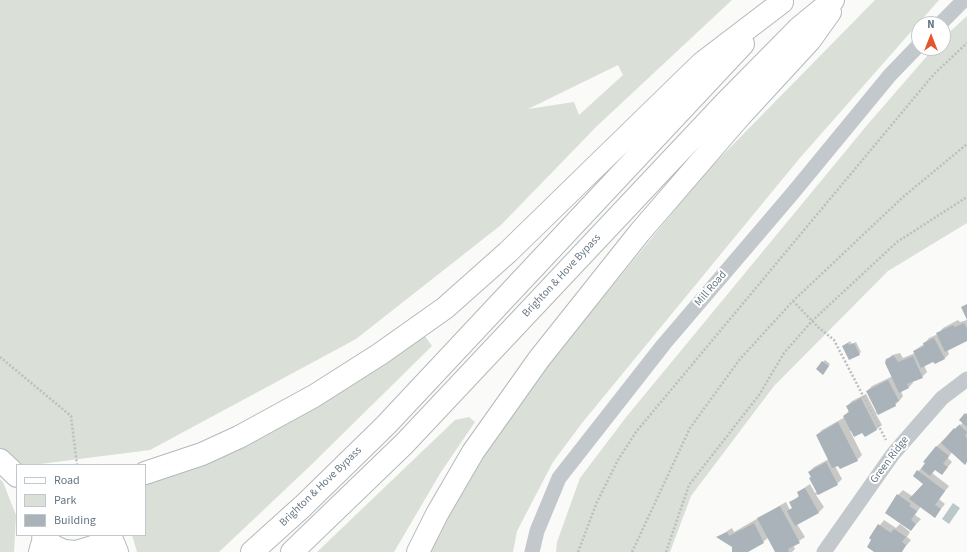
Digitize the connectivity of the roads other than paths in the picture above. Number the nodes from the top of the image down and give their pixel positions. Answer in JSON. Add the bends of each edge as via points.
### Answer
{"nodes":[{"id":1,"x":833,"y":0,"type":"edge"},
{"id":2,"x":838,"y":0,"type":"edge"},
{"id":3,"x":964,"y":0,"type":"edge"},
{"id":4,"x":783,"y":1,"type":"edge"},
{"id":5,"x":948,"y":16,"type":"edge"},
{"id":6,"x":911,"y":53,"type":"edge"},
{"id":7,"x":967,"y":379,"type":"edge"},
{"id":8,"x":146,"y":473,"type":"edge"},
{"id":9,"x":105,"y":536,"type":"edge"},
{"id":10,"x":110,"y":536,"type":"edge"},
{"id":11,"x":42,"y":542,"type":"edge"},
{"id":12,"x":83,"y":551,"type":"edge"},
{"id":13,"x":117,"y":552,"type":"edge"},
{"id":14,"x":252,"y":552,"type":"edge"},
{"id":15,"x":292,"y":552,"type":"edge"},
{"id":16,"x":418,"y":552,"type":"edge"},
{"id":17,"x":532,"y":552,"type":"edge"},
{"id":18,"x":824,"y":552,"type":"edge"}],
"edges":[{"from":1,"to":15,"type":"main road","name":"Brighton & Hove Bypass","via":[[788,39],[404,444]]},
{"from":2,"to":16,"type":"main road","via":[[810,40],[740,116],[640,232],[539,359],[473,452]]},
{"from":3,"to":5,"type":"street"},
{"from":4,"to":8,"type":"main road","via":[[702,63],[525,236],[445,308],[314,396],[239,437]]},
{"from":4,"to":14,"type":"main road","name":"Brighton & Hove Bypass","via":[[386,424]]},
{"from":6,"to":17,"type":"street","name":"Mill Road","via":[[664,344],[559,478],[537,531]]},
{"from":7,"to":18,"type":"street","name":"Green Ridge","via":[[942,398],[893,454]]},
{"from":9,"to":12,"type":"main road","via":[[96,546]]},
{"from":10,"to":13,"type":"main road"},
{"from":11,"to":12,"type":"main road","via":[[64,551]]}]}
